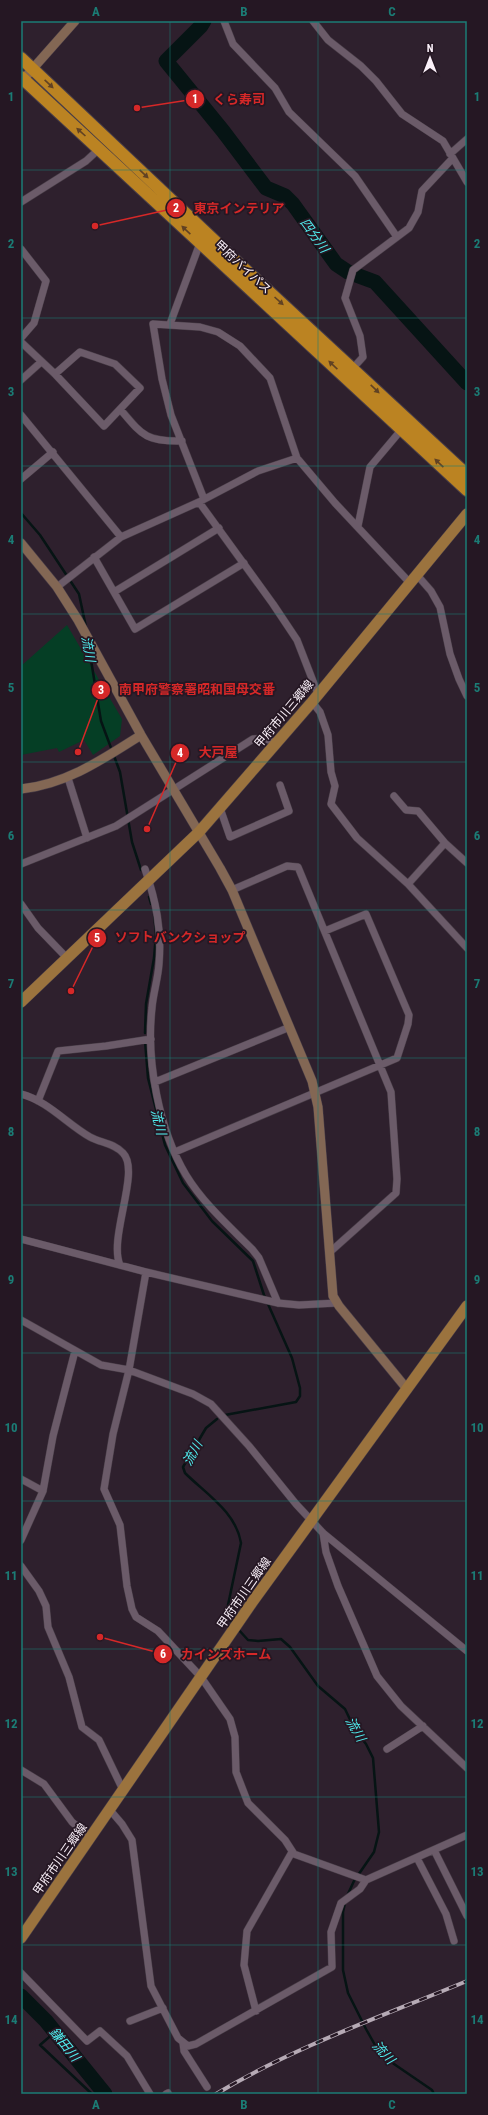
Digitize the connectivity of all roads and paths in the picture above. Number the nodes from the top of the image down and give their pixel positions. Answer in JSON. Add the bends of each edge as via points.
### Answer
{"nodes":[{"id":1,"x":74,"y":21,"type":"edge"},
{"id":2,"x":224,"y":21,"type":"edge"},
{"id":3,"x":317,"y":23,"type":"edge"},
{"id":4,"x":21,"y":58,"type":"edge"},
{"id":5,"x":32,"y":68,"type":"junction"},
{"id":6,"x":22,"y":79,"type":"edge"},
{"id":7,"x":467,"y":139,"type":"edge"},
{"id":8,"x":99,"y":149,"type":"junction"},
{"id":9,"x":451,"y":157,"type":"junction"},
{"id":10,"x":467,"y":182,"type":"edge"},
{"id":11,"x":21,"y":202,"type":"edge"},
{"id":12,"x":397,"y":237,"type":"junction"},
{"id":13,"x":200,"y":243,"type":"junction"},
{"id":14,"x":21,"y":249,"type":"edge"},
{"id":15,"x":170,"y":324,"type":"junction"},
{"id":16,"x":21,"y":338,"type":"edge"},
{"id":17,"x":21,"y":342,"type":"edge"},
{"id":18,"x":41,"y":362,"type":"junction"},
{"id":19,"x":354,"y":368,"type":"junction"},
{"id":20,"x":55,"y":374,"type":"junction"},
{"id":21,"x":21,"y":380,"type":"edge"},
{"id":22,"x":120,"y":409,"type":"junction"},
{"id":23,"x":21,"y":415,"type":"edge"},
{"id":24,"x":402,"y":429,"type":"junction"},
{"id":25,"x":182,"y":441,"type":"junction"},
{"id":26,"x":53,"y":452,"type":"junction"},
{"id":27,"x":297,"y":458,"type":"junction"},
{"id":28,"x":467,"y":475,"type":"edge"},
{"id":29,"x":21,"y":479,"type":"edge"},
{"id":30,"x":467,"y":490,"type":"edge"},
{"id":31,"x":202,"y":501,"type":"junction"},
{"id":32,"x":467,"y":514,"type":"edge"},
{"id":33,"x":358,"y":526,"type":"junction"},
{"id":34,"x":219,"y":528,"type":"junction"},
{"id":35,"x":121,"y":537,"type":"junction"},
{"id":36,"x":21,"y":543,"type":"edge"},
{"id":37,"x":94,"y":557,"type":"junction"},
{"id":38,"x":244,"y":563,"type":"junction"},
{"id":39,"x":413,"y":579,"type":"junction"},
{"id":40,"x":57,"y":587,"type":"junction"},
{"id":41,"x":114,"y":592,"type":"junction"},
{"id":42,"x":467,"y":696,"type":"edge"},
{"id":43,"x":315,"y":698,"type":"junction"},
{"id":44,"x":142,"y":735,"type":"junction"},
{"id":45,"x":277,"y":743,"type":"junction"},
{"id":46,"x":68,"y":778,"type":"junction"},
{"id":47,"x":280,"y":785,"type":"dead end"},
{"id":48,"x":21,"y":789,"type":"edge"},
{"id":49,"x":174,"y":790,"type":"junction"},
{"id":50,"x":394,"y":796,"type":"dead end"},
{"id":51,"x":220,"y":808,"type":"junction"},
{"id":52,"x":199,"y":832,"type":"junction"},
{"id":53,"x":87,"y":838,"type":"junction"},
{"id":54,"x":445,"y":843,"type":"junction"},
{"id":55,"x":467,"y":863,"type":"edge"},
{"id":56,"x":21,"y":864,"type":"edge"},
{"id":57,"x":146,"y":874,"type":"junction"},
{"id":58,"x":408,"y":884,"type":"junction"},
{"id":59,"x":232,"y":890,"type":"junction"},
{"id":60,"x":21,"y":904,"type":"edge"},
{"id":61,"x":325,"y":931,"type":"junction"},
{"id":62,"x":467,"y":948,"type":"edge"},
{"id":63,"x":66,"y":958,"type":"junction"},
{"id":64,"x":21,"y":1002,"type":"edge"},
{"id":65,"x":290,"y":1027,"type":"junction"},
{"id":66,"x":151,"y":1039,"type":"junction"},
{"id":67,"x":381,"y":1065,"type":"junction"},
{"id":68,"x":155,"y":1082,"type":"junction"},
{"id":69,"x":316,"y":1092,"type":"junction"},
{"id":70,"x":21,"y":1094,"type":"edge"},
{"id":71,"x":38,"y":1101,"type":"junction"},
{"id":72,"x":175,"y":1152,"type":"junction"},
{"id":73,"x":21,"y":1239,"type":"edge"},
{"id":74,"x":330,"y":1252,"type":"junction"},
{"id":75,"x":120,"y":1265,"type":"junction"},
{"id":76,"x":146,"y":1272,"type":"junction"},
{"id":77,"x":275,"y":1302,"type":"junction"},
{"id":78,"x":337,"y":1303,"type":"junction"},
{"id":79,"x":467,"y":1306,"type":"edge"},
{"id":80,"x":21,"y":1320,"type":"edge"},
{"id":81,"x":75,"y":1350,"type":"junction"},
{"id":82,"x":129,"y":1370,"type":"junction"},
{"id":83,"x":407,"y":1389,"type":"junction"},
{"id":84,"x":21,"y":1479,"type":"edge"},
{"id":85,"x":43,"y":1491,"type":"junction"},
{"id":86,"x":311,"y":1521,"type":"junction"},
{"id":87,"x":323,"y":1533,"type":"junction"},
{"id":88,"x":21,"y":1540,"type":"edge"},
{"id":89,"x":21,"y":1566,"type":"edge"},
{"id":90,"x":467,"y":1651,"type":"edge"},
{"id":91,"x":201,"y":1677,"type":"junction"},
{"id":92,"x":423,"y":1726,"type":"junction"},
{"id":93,"x":387,"y":1749,"type":"dead end"},
{"id":94,"x":467,"y":1768,"type":"edge"},
{"id":95,"x":21,"y":1770,"type":"edge"},
{"id":96,"x":123,"y":1790,"type":"junction"},
{"id":97,"x":110,"y":1810,"type":"junction"},
{"id":98,"x":467,"y":1835,"type":"edge"},
{"id":99,"x":90,"y":1838,"type":"junction"},
{"id":100,"x":434,"y":1850,"type":"junction"},
{"id":101,"x":292,"y":1852,"type":"junction"},
{"id":102,"x":417,"y":1858,"type":"junction"},
{"id":103,"x":366,"y":1880,"type":"junction"},
{"id":104,"x":467,"y":1916,"type":"edge"},
{"id":105,"x":21,"y":1938,"type":"edge"},
{"id":106,"x":454,"y":1941,"type":"dead end"},
{"id":107,"x":21,"y":1973,"type":"edge"},
{"id":108,"x":163,"y":2008,"type":"junction"},
{"id":109,"x":256,"y":2011,"type":"junction"},
{"id":110,"x":130,"y":2021,"type":"dead end"},
{"id":111,"x":183,"y":2043,"type":"junction"},
{"id":112,"x":207,"y":2087,"type":"dead end"},
{"id":113,"x":150,"y":2094,"type":"edge"}],
"edges":[{"from":1,"to":5,"type":"street"},
{"from":2,"to":12,"type":"street","via":[[233,44],[275,88],[289,112],[355,176]]},
{"from":3,"to":9,"type":"street","via":[[328,40],[376,81],[402,114],[443,141]]},
{"from":4,"to":5,"type":"highway","name":"甲府バイパス"},
{"from":5,"to":6,"type":"street"},
{"from":5,"to":19,"type":"highway","name":"甲府バイパス","one_way":true,"via":[[238,263]]},
{"from":8,"to":6,"type":"highway","name":"甲府バイパス","one_way":true},
{"from":7,"to":9,"type":"street"},
{"from":8,"to":11,"type":"street","via":[[86,161]]},
{"from":13,"to":8,"type":"highway","name":"甲府バイパス","one_way":true},
{"from":9,"to":10,"type":"street"},
{"from":9,"to":12,"type":"street","via":[[422,190],[418,212],[409,228]]},
{"from":12,"to":19,"type":"street","via":[[353,270],[345,298],[360,336],[363,357]]},
{"from":13,"to":15,"type":"street"},
{"from":24,"to":13,"type":"highway","name":"甲府バイパス","one_way":true},
{"from":14,"to":16,"type":"street","via":[[46,281],[34,322]]},
{"from":15,"to":25,"type":"street","via":[[153,324],[162,379],[171,415]]},
{"from":15,"to":27,"type":"street","via":[[218,332],[240,346],[254,360],[270,378]]},
{"from":17,"to":18,"type":"street"},
{"from":18,"to":20,"type":"street"},
{"from":18,"to":21,"type":"street"},
{"from":19,"to":28,"type":"highway","name":"甲府バイパス","one_way":true},
{"from":20,"to":22,"type":"street","via":[[104,426]]},
{"from":20,"to":22,"type":"street","via":[[80,352],[115,364],[140,388]]},
{"from":22,"to":25,"type":"street","via":[[140,433],[163,441]]},
{"from":23,"to":26,"type":"street"},
{"from":30,"to":24,"type":"highway","name":"甲府バイパス","one_way":true},
{"from":24,"to":33,"type":"street","via":[[370,467]]},
{"from":25,"to":31,"type":"street"},
{"from":26,"to":29,"type":"street"},
{"from":26,"to":35,"type":"street"},
{"from":27,"to":31,"type":"street","via":[[258,471]]},
{"from":27,"to":33,"type":"street"},
{"from":31,"to":34,"type":"street"},
{"from":31,"to":35,"type":"street"},
{"from":32,"to":39,"type":"main road","name":"甲府市川三郷線"},
{"from":33,"to":39,"type":"street"},
{"from":34,"to":38,"type":"street"},
{"from":34,"to":41,"type":"street"},
{"from":35,"to":37,"type":"street"},
{"from":36,"to":40,"type":"street"},
{"from":37,"to":40,"type":"street"},
{"from":37,"to":41,"type":"street"},
{"from":38,"to":41,"type":"street","via":[[135,629]]},
{"from":38,"to":43,"type":"street","via":[[297,640]]},
{"from":39,"to":42,"type":"street","via":[[431,591],[440,607],[450,654]]},
{"from":39,"to":43,"type":"main road","name":"甲府市川三郷線"},
{"from":40,"to":44,"type":"street"},
{"from":43,"to":45,"type":"main road","name":"甲府市川三郷線"},
{"from":43,"to":58,"type":"street","via":[[328,735],[331,772],[335,786],[331,804],[357,838]]},
{"from":44,"to":46,"type":"street"},
{"from":44,"to":49,"type":"street"},
{"from":45,"to":49,"type":"street","via":[[263,738],[253,739]]},
{"from":45,"to":51,"type":"main road","name":"甲府市川三郷線"},
{"from":46,"to":48,"type":"street"},
{"from":46,"to":53,"type":"street"},
{"from":47,"to":51,"type":"street","via":[[289,811],[230,837]]},
{"from":49,"to":52,"type":"street"},
{"from":49,"to":53,"type":"street","via":[[116,826]]},
{"from":50,"to":54,"type":"street","via":[[406,810],[418,811]]},
{"from":51,"to":52,"type":"main road","name":"甲府市川三郷線"},
{"from":52,"to":57,"type":"main road","name":"甲府市川三郷線"},
{"from":52,"to":59,"type":"street"},
{"from":53,"to":56,"type":"street"},
{"from":54,"to":55,"type":"street"},
{"from":54,"to":58,"type":"street"},
{"from":57,"to":63,"type":"main road","name":"甲府市川三郷線"},
{"from":57,"to":66,"type":"street","via":[[157,907],[161,930]]},
{"from":58,"to":62,"type":"street"},
{"from":59,"to":61,"type":"street","via":[[287,866],[298,867]]},
{"from":59,"to":65,"type":"street"},
{"from":60,"to":63,"type":"street","via":[[38,928]]},
{"from":61,"to":67,"type":"street"},
{"from":61,"to":67,"type":"street","via":[[366,914],[409,1015],[397,1058]]},
{"from":63,"to":64,"type":"main road","name":"甲府市川三郷線"},
{"from":65,"to":68,"type":"street"},
{"from":65,"to":69,"type":"street"},
{"from":66,"to":68,"type":"street"},
{"from":66,"to":71,"type":"street","via":[[58,1051]]},
{"from":67,"to":69,"type":"street"},
{"from":67,"to":74,"type":"street","via":[[391,1092],[398,1188],[392,1198]]},
{"from":68,"to":72,"type":"street","via":[[165,1126]]},
{"from":69,"to":72,"type":"street"},
{"from":69,"to":74,"type":"street"},
{"from":70,"to":71,"type":"street"},
{"from":71,"to":75,"type":"street","via":[[90,1137],[114,1146],[128,1159],[128,1177],[116,1250]]},
{"from":72,"to":77,"type":"street","via":[[197,1191],[259,1258]]},
{"from":73,"to":75,"type":"street"},
{"from":74,"to":78,"type":"street","via":[[333,1296]]},
{"from":75,"to":76,"type":"street"},
{"from":76,"to":77,"type":"street"},
{"from":76,"to":82,"type":"street"},
{"from":77,"to":78,"type":"street","via":[[299,1305]]},
{"from":78,"to":83,"type":"street"},
{"from":79,"to":83,"type":"main road","name":"甲府市川三郷線"},
{"from":80,"to":81,"type":"street"},
{"from":81,"to":82,"type":"street","via":[[101,1365]]},
{"from":81,"to":85,"type":"street","via":[[53,1436]]},
{"from":82,"to":86,"type":"street","via":[[193,1394],[212,1404]]},
{"from":82,"to":91,"type":"street","via":[[113,1434],[104,1489],[120,1525],[128,1598],[136,1617],[158,1631]]},
{"from":83,"to":86,"type":"main road","name":"甲府市川三郷線"},
{"from":84,"to":85,"type":"street"},
{"from":85,"to":88,"type":"street"},
{"from":86,"to":87,"type":"street"},
{"from":86,"to":91,"type":"main road","name":"甲府市川三郷線"},
{"from":87,"to":90,"type":"street"},
{"from":87,"to":92,"type":"street","via":[[326,1552],[338,1586],[377,1676]]},
{"from":89,"to":96,"type":"street","via":[[39,1591],[46,1606],[48,1627],[69,1676],[82,1727],[99,1740]]},
{"from":91,"to":96,"type":"main road","name":"甲府市川三郷線"},
{"from":91,"to":101,"type":"street","via":[[230,1719],[235,1737],[236,1772],[248,1803],[285,1840]]},
{"from":92,"to":93,"type":"street"},
{"from":92,"to":94,"type":"street"},
{"from":95,"to":99,"type":"street","via":[[44,1784],[72,1822]]},
{"from":96,"to":97,"type":"main road","name":"甲府市川三郷線"},
{"from":97,"to":99,"type":"main road","name":"甲府市川三郷線"},
{"from":97,"to":108,"type":"street","via":[[132,1840],[152,1986]]},
{"from":98,"to":100,"type":"street"},
{"from":99,"to":105,"type":"main road","name":"甲府市川三郷線"},
{"from":100,"to":102,"type":"street"},
{"from":100,"to":104,"type":"street"},
{"from":101,"to":103,"type":"street"},
{"from":101,"to":109,"type":"street","via":[[247,1931],[244,1965]]},
{"from":102,"to":103,"type":"street"},
{"from":102,"to":106,"type":"street","via":[[446,1914]]},
{"from":103,"to":109,"type":"street","via":[[360,1889],[341,1902],[331,1932],[332,1967]]},
{"from":107,"to":113,"type":"street","via":[[87,2041],[100,2030],[127,2056]]},
{"from":108,"to":110,"type":"street"},
{"from":108,"to":111,"type":"street"},
{"from":109,"to":111,"type":"street","via":[[196,2044],[188,2046]]},
{"from":111,"to":112,"type":"street","via":[[184,2051]]}]}
